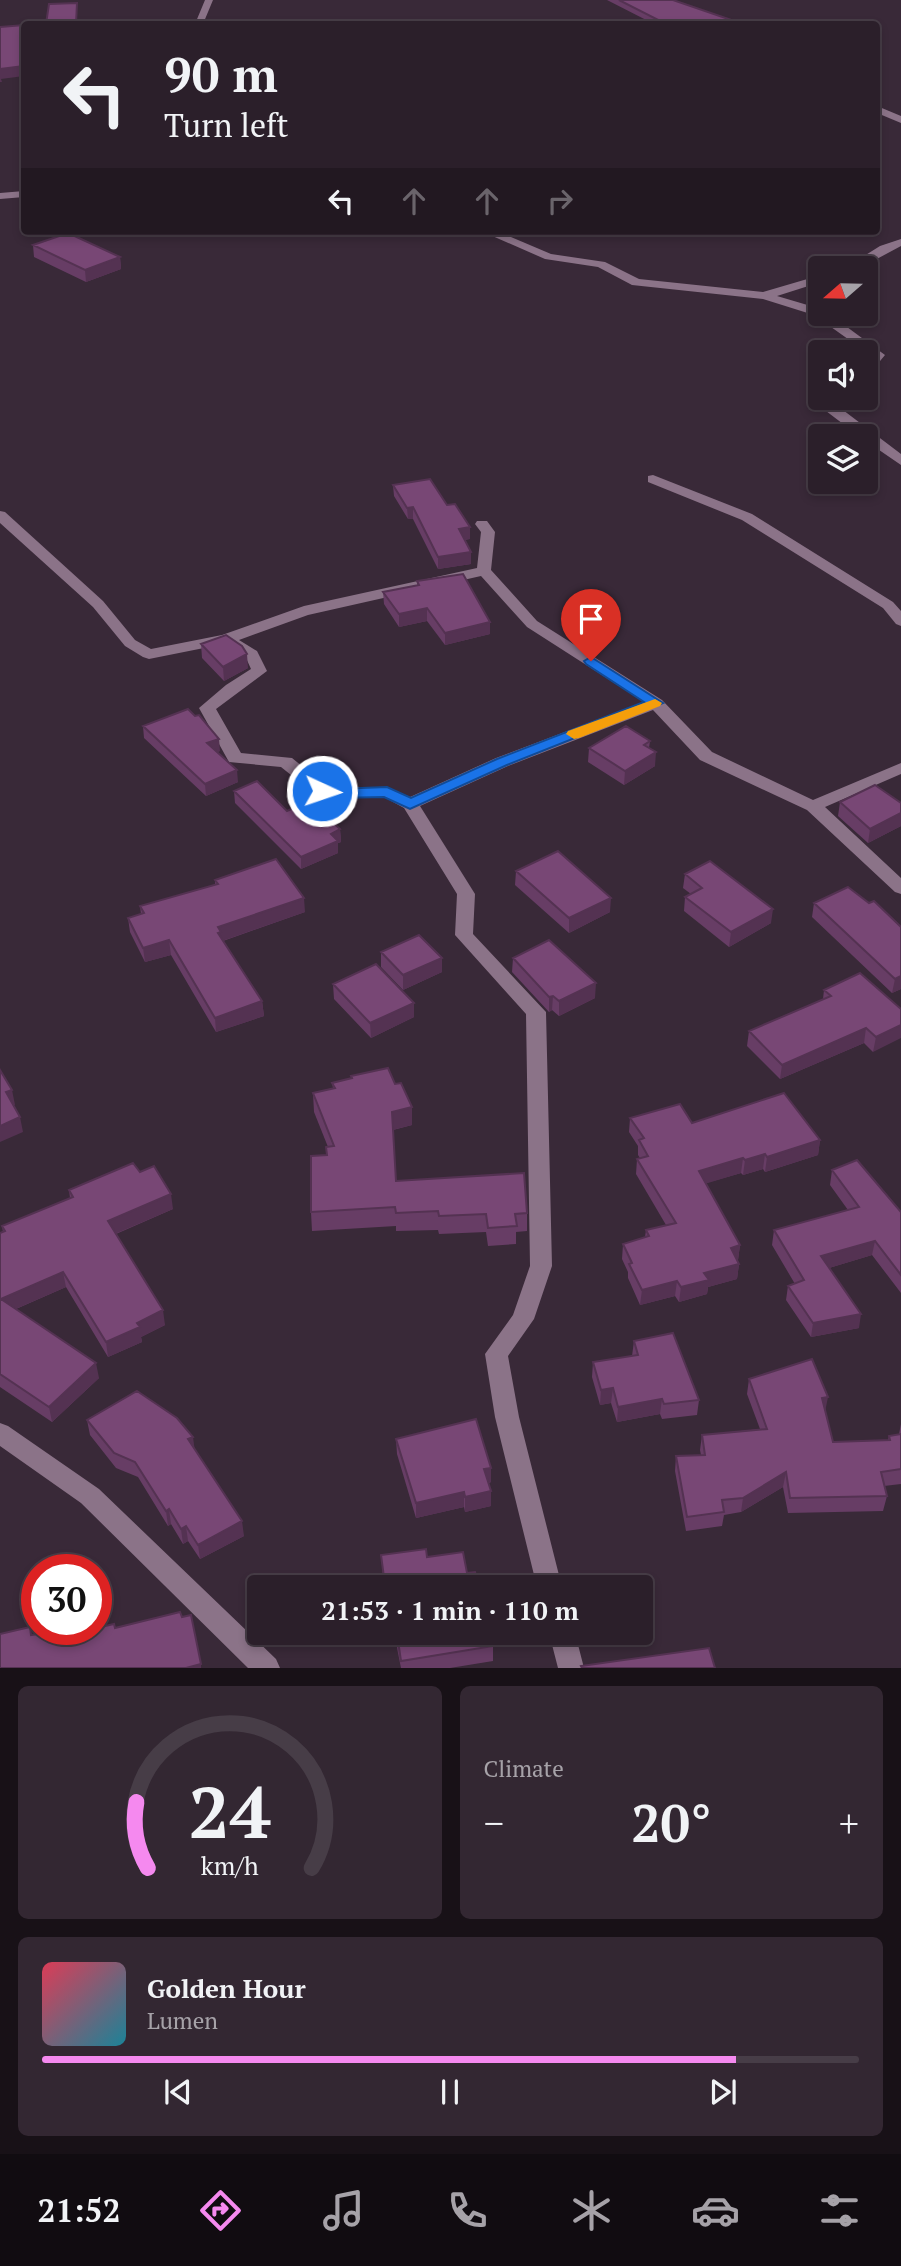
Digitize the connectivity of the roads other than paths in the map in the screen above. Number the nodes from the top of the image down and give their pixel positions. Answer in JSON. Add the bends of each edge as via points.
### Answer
{"nodes":[{"id":1,"x":209,"y":0,"type":"edge"},
{"id":2,"x":200,"y":21,"type":"edge"},
{"id":3,"x":880,"y":110,"type":"edge"},
{"id":4,"x":901,"y":120,"type":"edge"},
{"id":5,"x":21,"y":194,"type":"edge"},
{"id":6,"x":0,"y":196,"type":"edge"},
{"id":7,"x":496,"y":235,"type":"edge"},
{"id":8,"x":901,"y":242,"type":"edge"},
{"id":9,"x":871,"y":256,"type":"edge"},
{"id":10,"x":808,"y":282,"type":"edge"},
{"id":11,"x":764,"y":296,"type":"junction"},
{"id":12,"x":858,"y":340,"type":"edge"},
{"id":13,"x":834,"y":410,"type":"edge"},
{"id":14,"x":901,"y":461,"type":"edge"},
{"id":15,"x":653,"y":479,"type":"dead end"},
{"id":16,"x":0,"y":515,"type":"edge"},
{"id":17,"x":482,"y":524,"type":"dead end"},
{"id":18,"x":484,"y":571,"type":"junction"},
{"id":19,"x":901,"y":621,"type":"edge"},
{"id":20,"x":226,"y":639,"type":"junction"},
{"id":21,"x":656,"y":703,"type":"junction"},
{"id":22,"x":901,"y":768,"type":"edge"},
{"id":23,"x":410,"y":804,"type":"junction"},
{"id":24,"x":813,"y":806,"type":"junction"},
{"id":25,"x":901,"y":888,"type":"edge"},
{"id":26,"x":0,"y":1433,"type":"edge"},
{"id":27,"x":547,"y":1575,"type":"edge"},
{"id":28,"x":565,"y":1645,"type":"edge"},
{"id":29,"x":267,"y":1668,"type":"edge"},
{"id":30,"x":571,"y":1668,"type":"edge"}],
"edges":[{"from":1,"to":2,"type":"street"},
{"from":3,"to":4,"type":"street"},
{"from":5,"to":6,"type":"street"},
{"from":7,"to":11,"type":"street","via":[[548,257],[601,264],[636,282]]},
{"from":8,"to":9,"type":"street"},
{"from":10,"to":11,"type":"street"},
{"from":11,"to":12,"type":"street","via":[[818,312]]},
{"from":13,"to":14,"type":"street"},
{"from":15,"to":19,"type":"street","via":[[747,517],[888,605]]},
{"from":16,"to":20,"type":"street","via":[[98,604],[130,643],[149,654]]},
{"from":17,"to":18,"type":"street","via":[[488,532]]},
{"from":18,"to":20,"type":"street","via":[[304,611]]},
{"from":18,"to":21,"type":"street","via":[[532,624]]},
{"from":20,"to":23,"type":"street","via":[[250,652],[259,671],[207,708],[235,758],[286,762],[322,791],[387,792]]},
{"from":21,"to":23,"type":"street","via":[[502,762]]},
{"from":21,"to":24,"type":"street","via":[[706,756]]},
{"from":22,"to":24,"type":"street"},
{"from":23,"to":27,"type":"street","via":[[466,894],[464,935],[536,1012],[541,1266],[523,1319],[496,1354]]},
{"from":24,"to":25,"type":"street"},
{"from":26,"to":29,"type":"street","via":[[90,1496]]},
{"from":28,"to":30,"type":"street"}]}
